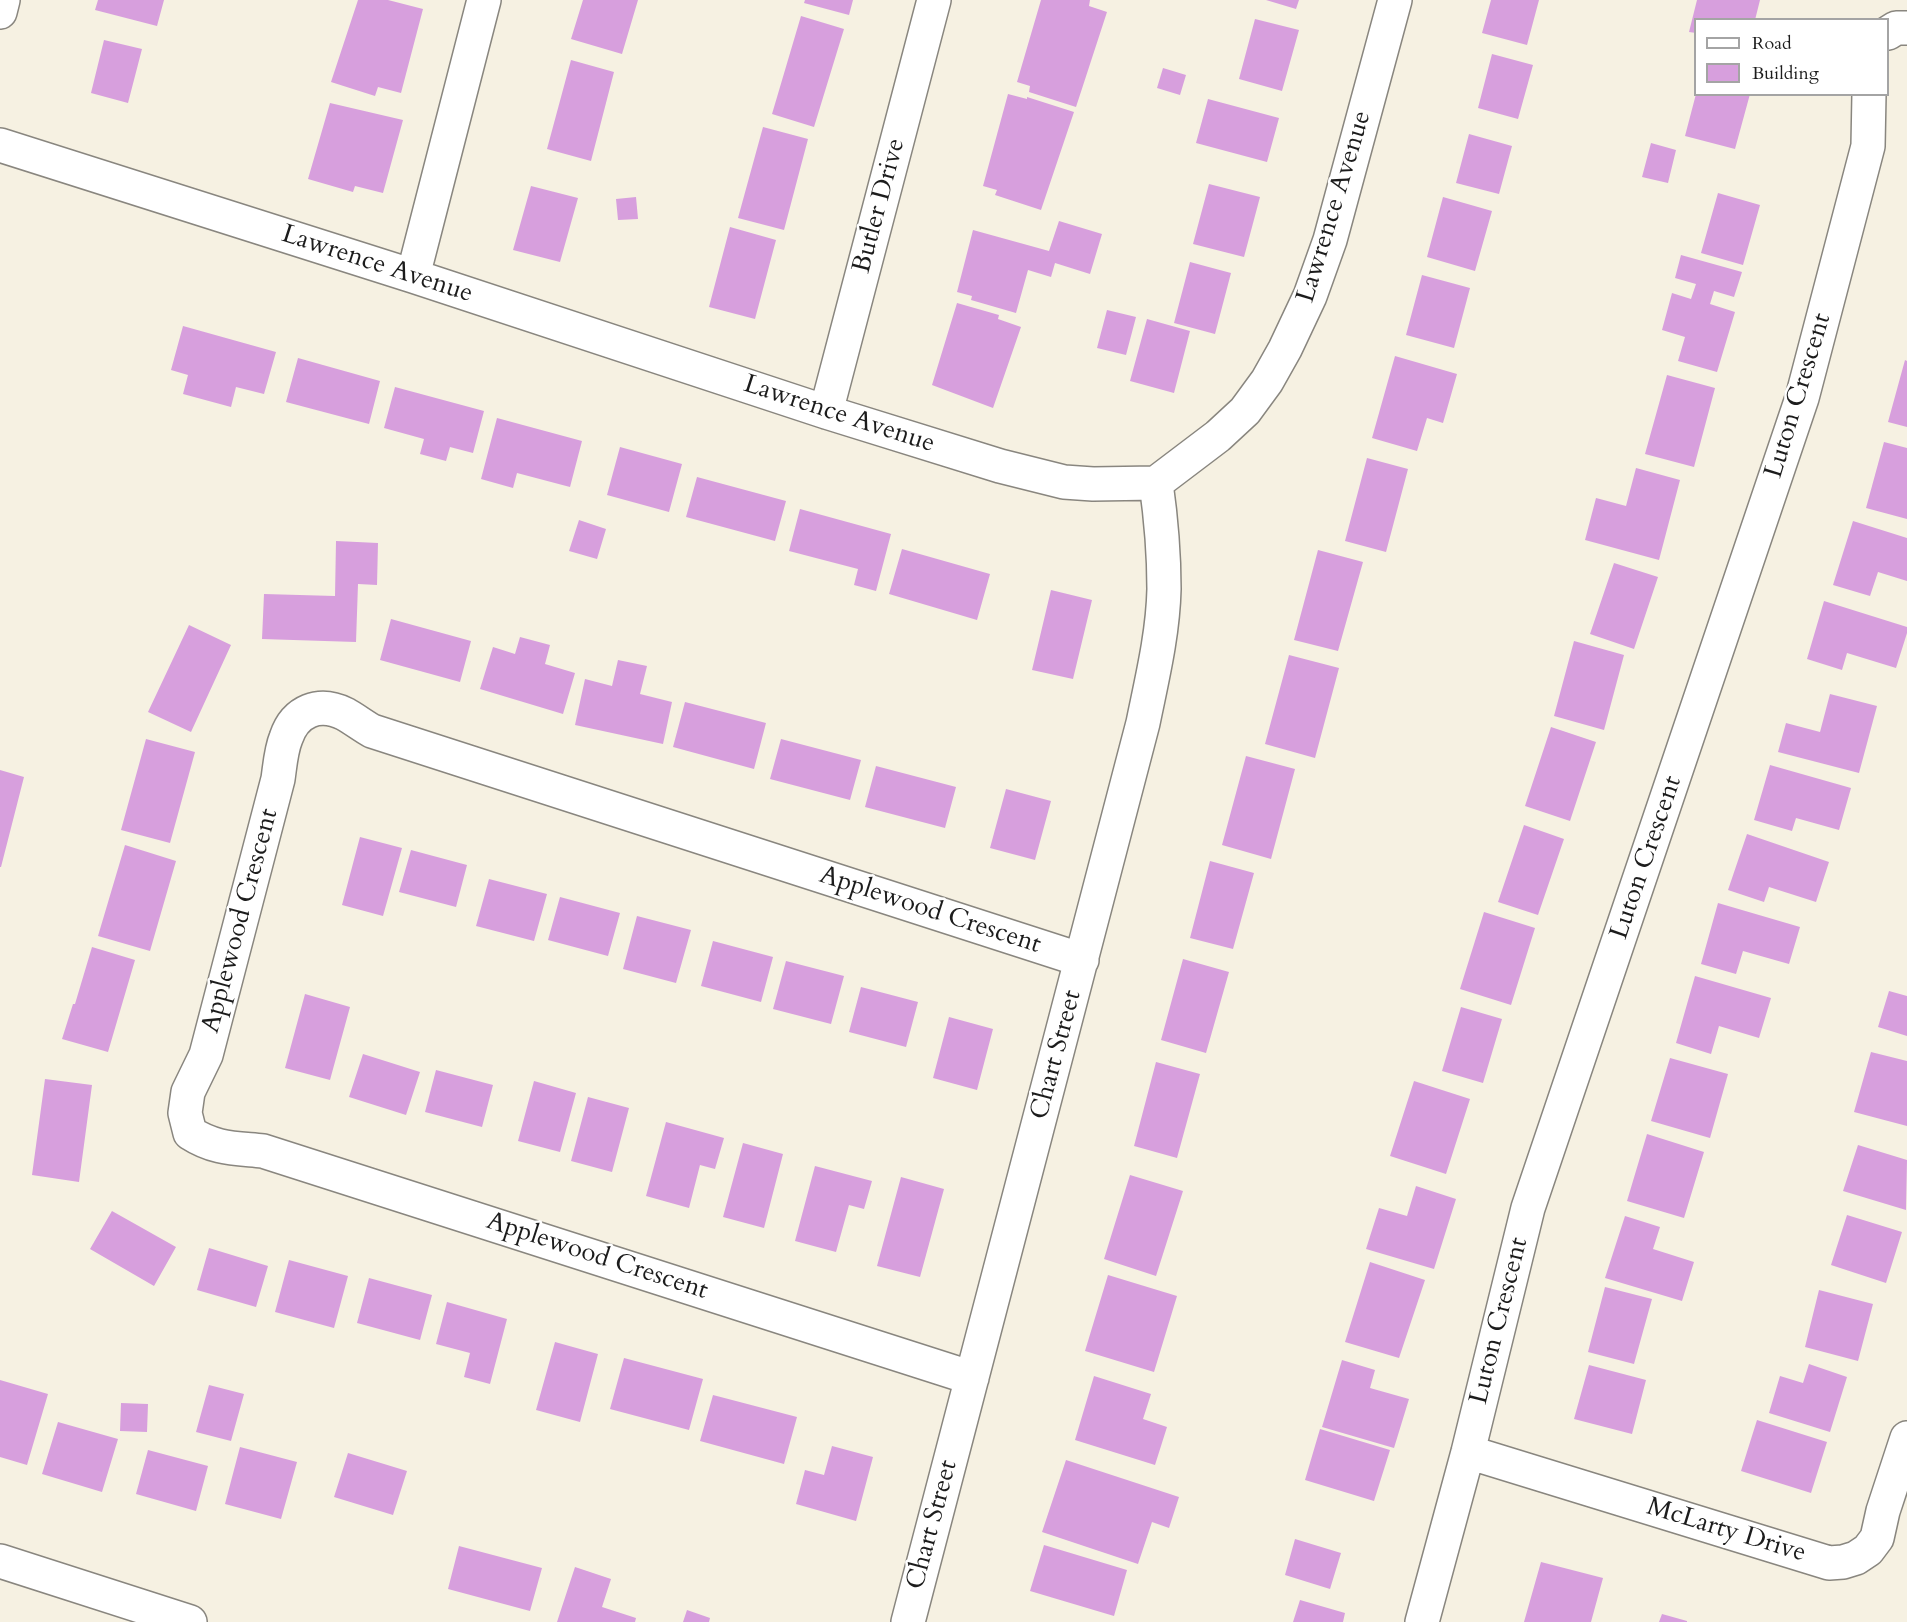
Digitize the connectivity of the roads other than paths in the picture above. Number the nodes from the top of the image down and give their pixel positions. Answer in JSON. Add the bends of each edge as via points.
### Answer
{"nodes":[{"id":1,"x":3,"y":0,"type":"edge"},
{"id":2,"x":484,"y":0,"type":"edge"},
{"id":3,"x":934,"y":0,"type":"edge"},
{"id":4,"x":1395,"y":0,"type":"edge"},
{"id":5,"x":0,"y":12,"type":"edge"},
{"id":6,"x":1907,"y":28,"type":"edge"},
{"id":7,"x":1889,"y":32,"type":"edge"},
{"id":8,"x":1869,"y":96,"type":"edge"},
{"id":9,"x":0,"y":145,"type":"edge"},
{"id":10,"x":413,"y":276,"type":"junction"},
{"id":11,"x":826,"y":412,"type":"junction"},
{"id":12,"x":1156,"y":483,"type":"junction"},
{"id":13,"x":1082,"y":960,"type":"junction"},
{"id":14,"x":972,"y":1378,"type":"junction"},
{"id":15,"x":1907,"y":1438,"type":"edge"},
{"id":16,"x":1468,"y":1452,"type":"junction"},
{"id":17,"x":0,"y":1561,"type":"edge"},
{"id":18,"x":190,"y":1622,"type":"edge"},
{"id":19,"x":908,"y":1622,"type":"edge"},
{"id":20,"x":1422,"y":1622,"type":"edge"}],
"edges":[{"from":1,"to":5,"type":"street"},
{"from":2,"to":10,"type":"street"},
{"from":3,"to":11,"type":"street","name":"Butler Drive"},
{"from":4,"to":12,"type":"street","name":"Lawrence Avenue","via":[[1330,240],[1285,349],[1245,411]]},
{"from":6,"to":7,"type":"street"},
{"from":8,"to":16,"type":"street","name":"Luton Crescent","via":[[1868,146],[1802,398],[1528,1208]]},
{"from":9,"to":10,"type":"street","name":"Lawrence Avenue"},
{"from":10,"to":11,"type":"street","name":"Lawrence Avenue"},
{"from":11,"to":12,"type":"street","name":"Lawrence Avenue","via":[[1064,482]]},
{"from":12,"to":13,"type":"street","name":"Chart Street","via":[[1164,580],[1156,658]]},
{"from":13,"to":14,"type":"street","name":"Chart Street"},
{"from":13,"to":14,"type":"street","name":"Applewood Crescent","via":[[372,731],[343,713],[306,710],[292,722],[285,739],[206,1055],[188,1092],[185,1113],[190,1133],[206,1143],[263,1151]]},
{"from":14,"to":19,"type":"street","name":"Chart Street"},
{"from":15,"to":16,"type":"street","name":"McLarty Drive","via":[[1877,1538],[1856,1558],[1828,1563]]},
{"from":16,"to":20,"type":"street","name":"Luton Crescent"},
{"from":17,"to":18,"type":"street"}]}
